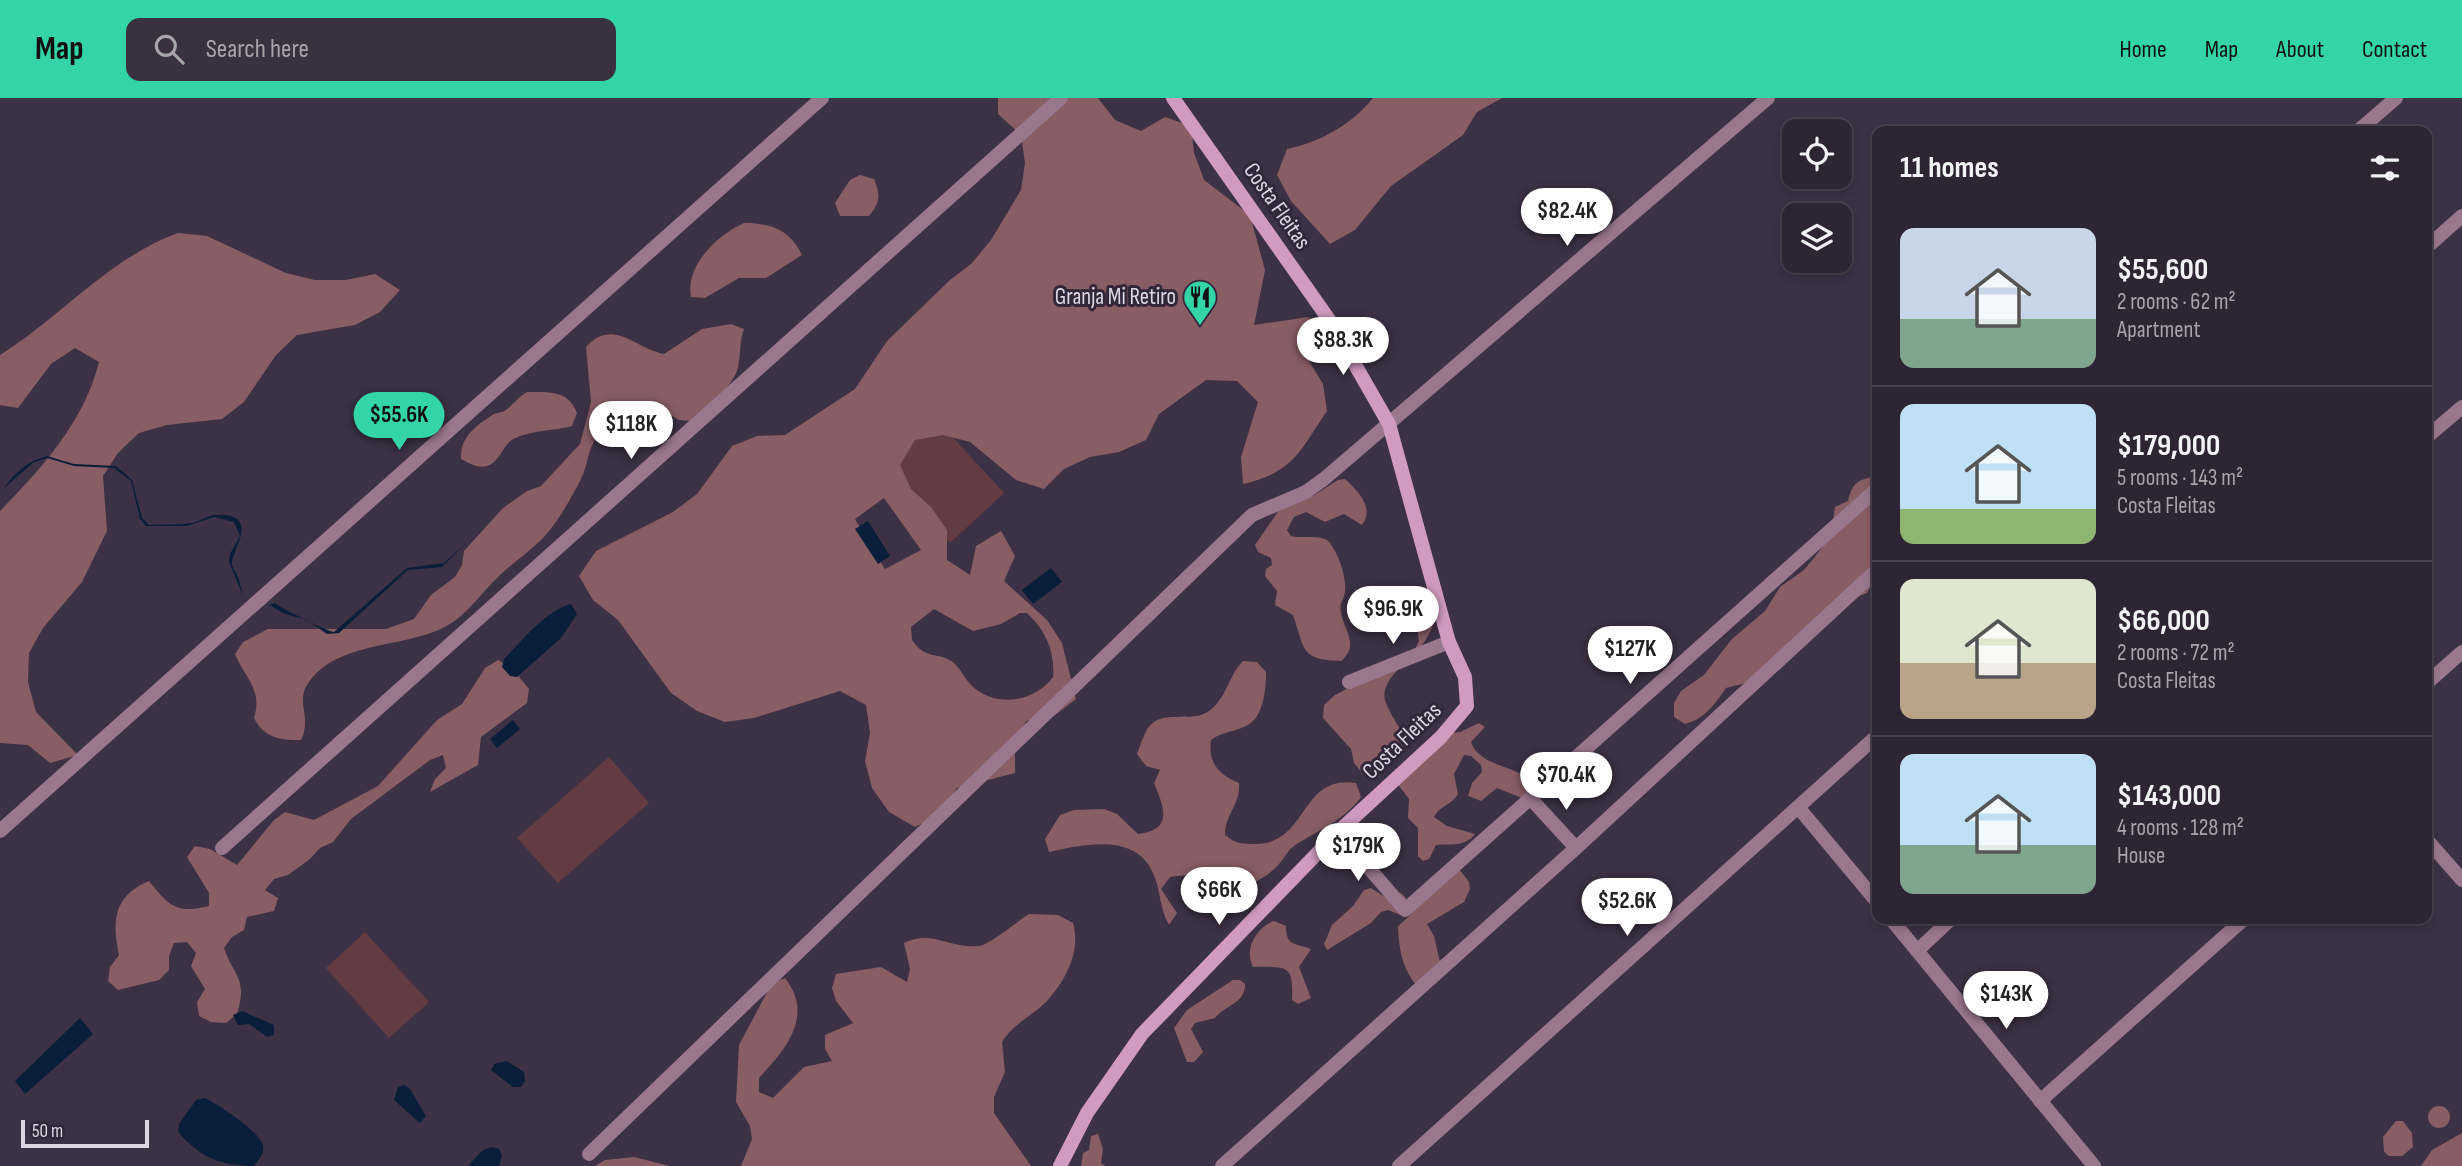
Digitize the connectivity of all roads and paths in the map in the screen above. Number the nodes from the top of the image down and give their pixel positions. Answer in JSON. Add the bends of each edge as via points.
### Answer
{"nodes":[{"id":1,"x":822,"y":98,"type":"edge"},
{"id":2,"x":1061,"y":98,"type":"edge"},
{"id":3,"x":1173,"y":98,"type":"edge"},
{"id":4,"x":1768,"y":98,"type":"edge"},
{"id":5,"x":2396,"y":98,"type":"edge"},
{"id":6,"x":2364,"y":126,"type":"edge"},
{"id":7,"x":2462,"y":216,"type":"edge"},
{"id":8,"x":2432,"y":243,"type":"edge"},
{"id":9,"x":2462,"y":407,"type":"edge"},
{"id":10,"x":1389,"y":424,"type":"junction"},
{"id":11,"x":2432,"y":433,"type":"edge"},
{"id":12,"x":1872,"y":493,"type":"edge"},
{"id":13,"x":1872,"y":575,"type":"edge"},
{"id":14,"x":1449,"y":642,"type":"junction"},
{"id":15,"x":2462,"y":652,"type":"edge"},
{"id":16,"x":2432,"y":679,"type":"edge"},
{"id":17,"x":1349,"y":682,"type":"dead end"},
{"id":18,"x":1872,"y":741,"type":"edge"},
{"id":19,"x":1531,"y":799,"type":"junction"},
{"id":20,"x":1798,"y":807,"type":"junction"},
{"id":21,"x":0,"y":831,"type":"edge"},
{"id":22,"x":1338,"y":832,"type":"junction"},
{"id":23,"x":2432,"y":846,"type":"edge"},
{"id":24,"x":222,"y":848,"type":"dead end"},
{"id":25,"x":1576,"y":848,"type":"junction"},
{"id":26,"x":2462,"y":880,"type":"edge"},
{"id":27,"x":1872,"y":896,"type":"edge"},
{"id":28,"x":1895,"y":924,"type":"edge"},
{"id":29,"x":1946,"y":924,"type":"edge"},
{"id":30,"x":2239,"y":924,"type":"edge"},
{"id":31,"x":1917,"y":951,"type":"junction"},
{"id":32,"x":2040,"y":1101,"type":"junction"},
{"id":33,"x":589,"y":1154,"type":"dead end"},
{"id":34,"x":1060,"y":1166,"type":"edge"},
{"id":35,"x":1222,"y":1166,"type":"edge"},
{"id":36,"x":1399,"y":1166,"type":"edge"},
{"id":37,"x":2094,"y":1166,"type":"edge"}],
"edges":[{"from":1,"to":21,"type":"street"},
{"from":2,"to":24,"type":"street"},
{"from":3,"to":10,"type":"main road","name":"Costa Fleitas","via":[[1330,321]]},
{"from":4,"to":10,"type":"street"},
{"from":5,"to":6,"type":"street"},
{"from":7,"to":8,"type":"street"},
{"from":9,"to":11,"type":"street"},
{"from":10,"to":14,"type":"main road","name":"Costa Fleitas"},
{"from":10,"to":33,"type":"street","via":[[1306,492],[1252,515],[1223,541]]},
{"from":12,"to":19,"type":"street"},
{"from":13,"to":25,"type":"street"},
{"from":14,"to":17,"type":"street"},
{"from":14,"to":22,"type":"main road","name":"Costa Fleitas","via":[[1465,677],[1467,706],[1441,737]]},
{"from":15,"to":16,"type":"street"},
{"from":18,"to":20,"type":"street"},
{"from":19,"to":22,"type":"street","via":[[1405,910]]},
{"from":19,"to":25,"type":"street"},
{"from":20,"to":27,"type":"street"},
{"from":20,"to":36,"type":"street"},
{"from":22,"to":34,"type":"main road","name":"Costa Fleitas","via":[[1127,1051]]},
{"from":23,"to":26,"type":"street"},
{"from":25,"to":35,"type":"street"},
{"from":28,"to":31,"type":"street"},
{"from":29,"to":31,"type":"street"},
{"from":30,"to":32,"type":"street"},
{"from":31,"to":32,"type":"street"},
{"from":32,"to":37,"type":"street"}]}
